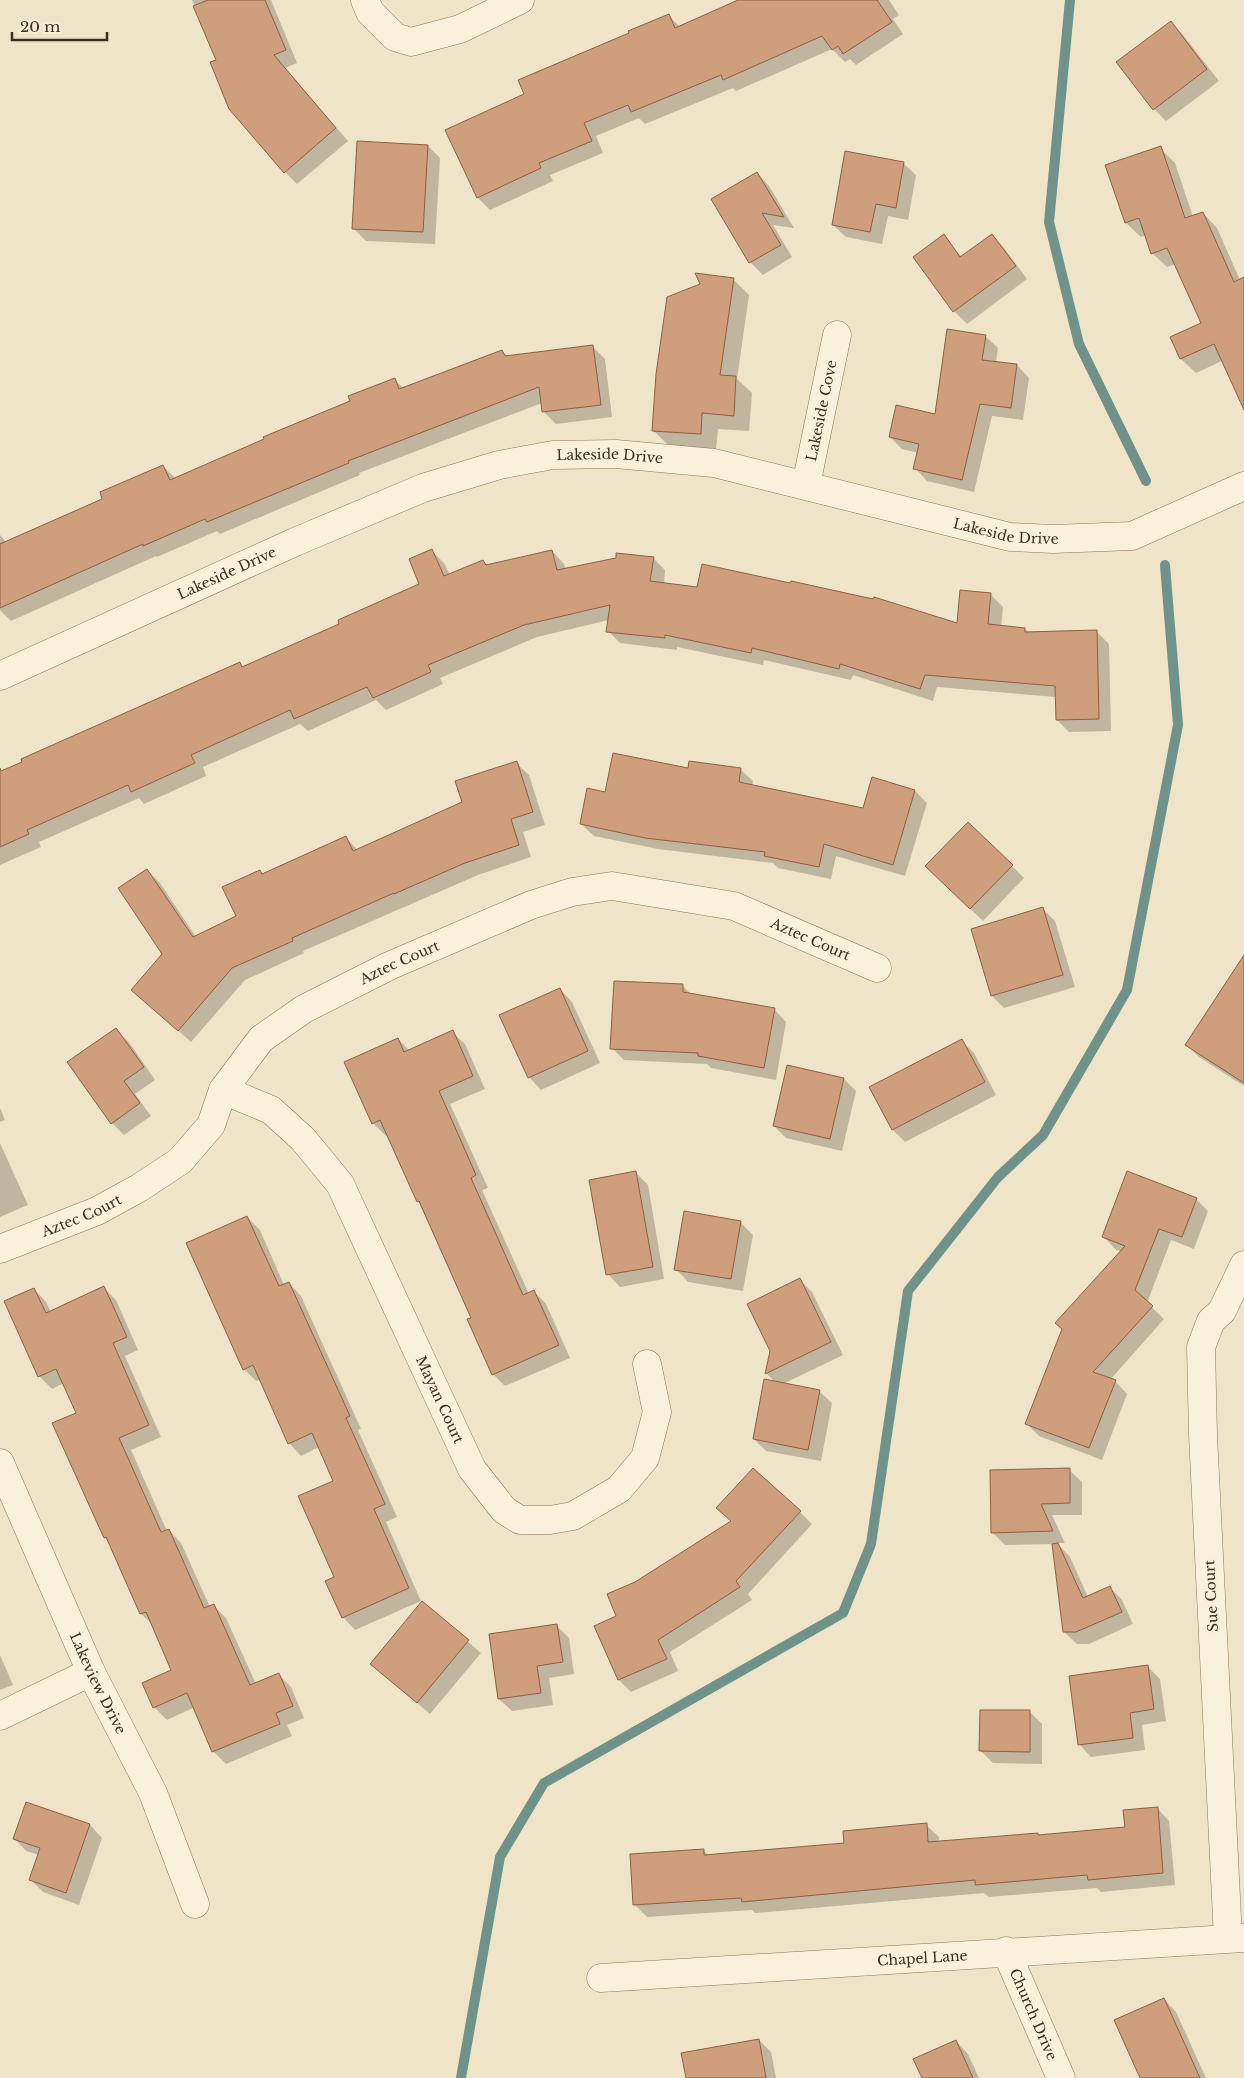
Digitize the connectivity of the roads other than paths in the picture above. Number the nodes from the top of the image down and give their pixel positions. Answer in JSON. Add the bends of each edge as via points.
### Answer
{"nodes":[{"id":1,"x":364,"y":0,"type":"edge"},
{"id":2,"x":520,"y":0,"type":"edge"},
{"id":3,"x":838,"y":335,"type":"dead end"},
{"id":4,"x":806,"y":485,"type":"junction"},
{"id":5,"x":1244,"y":486,"type":"edge"},
{"id":6,"x":0,"y":676,"type":"edge"},
{"id":7,"x":877,"y":968,"type":"dead end"},
{"id":8,"x":223,"y":1090,"type":"junction"},
{"id":9,"x":0,"y":1249,"type":"edge"},
{"id":10,"x":1244,"y":1265,"type":"edge"},
{"id":11,"x":647,"y":1364,"type":"dead end"},
{"id":12,"x":0,"y":1463,"type":"edge"},
{"id":13,"x":92,"y":1672,"type":"junction"},
{"id":14,"x":0,"y":1716,"type":"edge"},
{"id":15,"x":195,"y":1904,"type":"dead end"},
{"id":16,"x":1236,"y":1938,"type":"edge"},
{"id":17,"x":1006,"y":1951,"type":"junction"},
{"id":18,"x":601,"y":1978,"type":"dead end"},
{"id":19,"x":1061,"y":2078,"type":"edge"}],
"edges":[{"from":1,"to":2,"type":"street","via":[[370,12],[395,37],[411,42],[460,28]]},
{"from":3,"to":4,"type":"street","name":"Lakeside Cove"},
{"from":4,"to":5,"type":"street","name":"Lakeside Drive","via":[[1010,537],[1053,539],[1132,536]]},
{"from":4,"to":6,"type":"street","name":"Lakeside Drive","via":[[714,462],[616,454],[552,455],[499,465],[423,488],[295,542]]},
{"from":7,"to":8,"type":"street","name":"Aztec Court","via":[[734,906],[612,886],[572,892],[531,905],[398,962],[304,1009],[261,1039]]},
{"from":8,"to":9,"type":"street","name":"Aztec Court","via":[[211,1125],[180,1161],[97,1211]]},
{"from":8,"to":11,"type":"street","name":"Mayan Court","via":[[271,1110],[303,1139],[340,1184],[472,1469],[504,1510],[520,1520],[573,1516],[619,1489],[645,1458],[657,1412]]},
{"from":10,"to":16,"type":"street","name":"Sue Court","via":[[1222,1311],[1211,1321],[1200,1347]]},
{"from":12,"to":13,"type":"street","name":"Lakeview Drive"},
{"from":13,"to":14,"type":"street"},
{"from":13,"to":15,"type":"street","name":"Lakeview Drive","via":[[154,1793]]},
{"from":16,"to":17,"type":"street","name":"Chapel Lane"},
{"from":17,"to":18,"type":"street","name":"Chapel Lane"},
{"from":17,"to":19,"type":"street","name":"Church Drive"}]}
